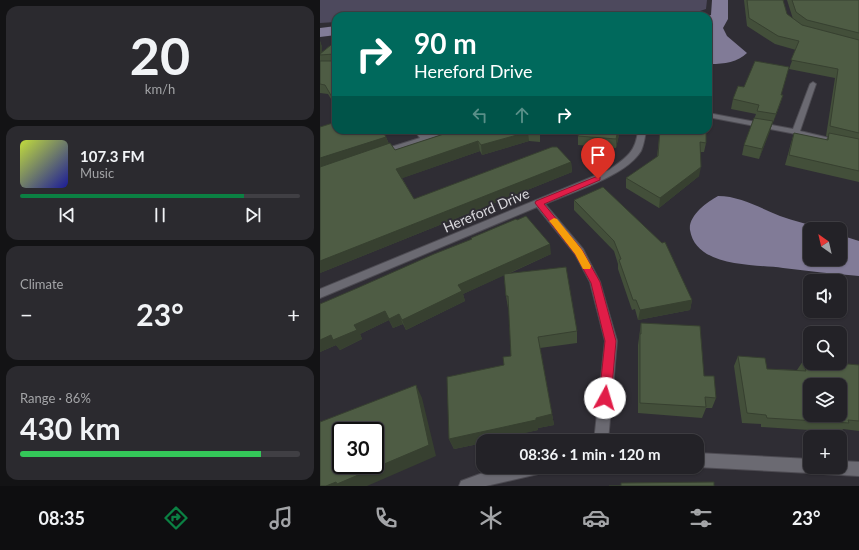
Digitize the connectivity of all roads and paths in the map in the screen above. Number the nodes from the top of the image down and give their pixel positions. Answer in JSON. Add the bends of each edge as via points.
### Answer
{"nodes":[{"id":1,"x":813,"y":84,"type":"dead end"},
{"id":2,"x":712,"y":116,"type":"edge"},
{"id":3,"x":796,"y":132,"type":"junction"},
{"id":4,"x":422,"y":134,"type":"edge"},
{"id":5,"x":438,"y":134,"type":"edge"},
{"id":6,"x":642,"y":134,"type":"edge"},
{"id":7,"x":425,"y":138,"type":"junction"},
{"id":8,"x":859,"y":147,"type":"edge"},
{"id":9,"x":372,"y":156,"type":"edge"},
{"id":10,"x":539,"y":203,"type":"junction"},
{"id":11,"x":320,"y":294,"type":"edge"},
{"id":12,"x":602,"y":434,"type":"edge"},
{"id":13,"x":704,"y":460,"type":"edge"},
{"id":14,"x":803,"y":466,"type":"edge"},
{"id":15,"x":847,"y":468,"type":"edge"},
{"id":16,"x":859,"y":469,"type":"edge"},
{"id":17,"x":505,"y":474,"type":"edge"},
{"id":18,"x":466,"y":486,"type":"edge"}],
"edges":[{"from":1,"to":3,"type":"street"},
{"from":2,"to":3,"type":"street"},
{"from":3,"to":8,"type":"street"},
{"from":4,"to":7,"type":"street"},
{"from":5,"to":7,"type":"street"},
{"from":6,"to":10,"type":"street","name":"Hereford Drive","via":[[635,156],[612,172]]},
{"from":7,"to":9,"type":"street"},
{"from":10,"to":11,"type":"street","name":"Hereford Drive"},
{"from":10,"to":12,"type":"street","via":[[579,252],[596,282],[611,341]]},
{"from":13,"to":14,"type":"street"},
{"from":15,"to":16,"type":"street"},
{"from":17,"to":18,"type":"street"}]}
